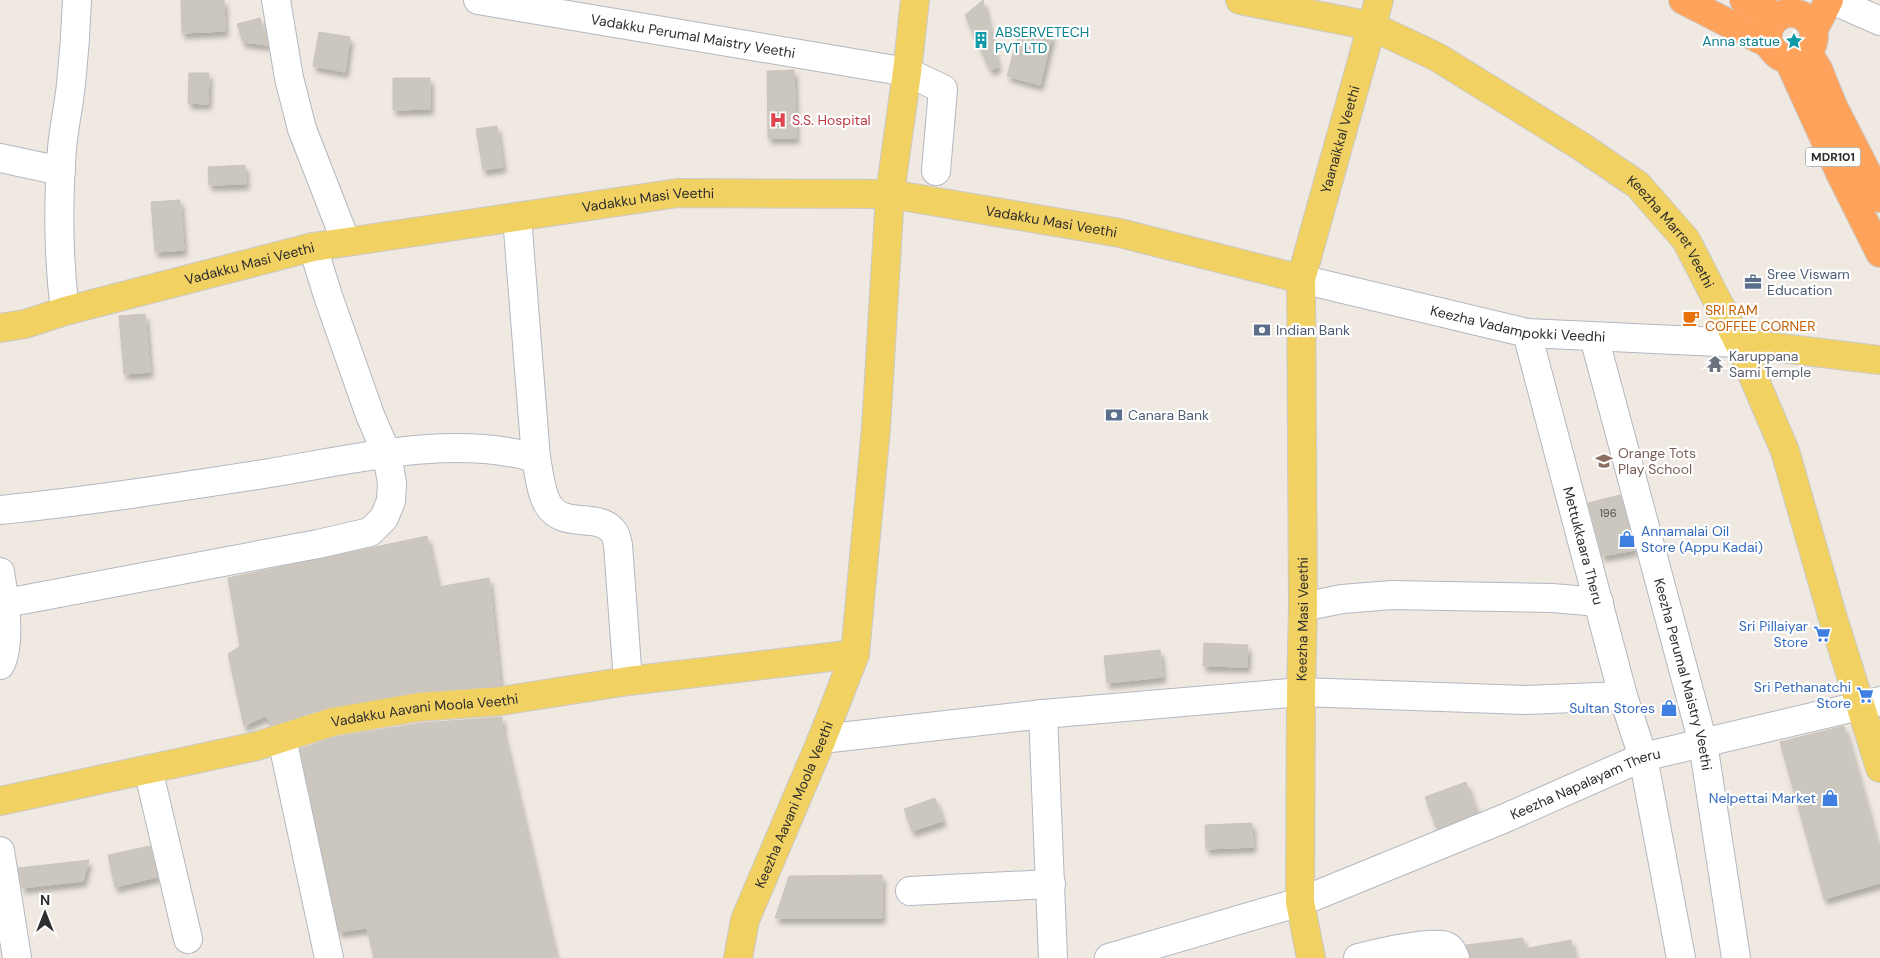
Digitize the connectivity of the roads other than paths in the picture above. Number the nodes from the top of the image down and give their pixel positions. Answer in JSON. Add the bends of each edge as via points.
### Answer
{"nodes":[{"id":1,"x":77,"y":0,"type":"edge"},
{"id":2,"x":276,"y":0,"type":"edge"},
{"id":3,"x":478,"y":0,"type":"edge"},
{"id":4,"x":914,"y":0,"type":"edge"},
{"id":5,"x":1240,"y":0,"type":"edge"},
{"id":6,"x":1379,"y":0,"type":"edge"},
{"id":7,"x":1683,"y":0,"type":"edge"},
{"id":8,"x":1744,"y":0,"type":"edge"},
{"id":9,"x":1831,"y":0,"type":"edge"},
{"id":10,"x":1789,"y":10,"type":"edge"},
{"id":11,"x":1880,"y":21,"type":"edge"},
{"id":12,"x":1370,"y":26,"type":"junction"},
{"id":13,"x":1795,"y":46,"type":"junction"},
{"id":14,"x":907,"y":72,"type":"junction"},
{"id":15,"x":0,"y":158,"type":"edge"},
{"id":16,"x":61,"y":171,"type":"junction"},
{"id":17,"x":936,"y":171,"type":"dead end"},
{"id":18,"x":890,"y":194,"type":"junction"},
{"id":19,"x":1880,"y":198,"type":"edge"},
{"id":20,"x":517,"y":217,"type":"junction"},
{"id":21,"x":346,"y":242,"type":"junction"},
{"id":22,"x":312,"y":247,"type":"junction"},
{"id":23,"x":1880,"y":253,"type":"edge"},
{"id":24,"x":1301,"y":279,"type":"junction"},
{"id":25,"x":65,"y":311,"type":"junction"},
{"id":26,"x":0,"y":328,"type":"edge"},
{"id":27,"x":1527,"y":333,"type":"junction"},
{"id":28,"x":1594,"y":337,"type":"junction"},
{"id":29,"x":1739,"y":343,"type":"junction"},
{"id":30,"x":1880,"y":360,"type":"edge"},
{"id":31,"x":387,"y":454,"type":"junction"},
{"id":32,"x":536,"y":458,"type":"junction"},
{"id":33,"x":0,"y":510,"type":"edge"},
{"id":34,"x":0,"y":572,"type":"edge"},
{"id":35,"x":1599,"y":602,"type":"junction"},
{"id":36,"x":6,"y":603,"type":"junction"},
{"id":37,"x":1303,"y":607,"type":"junction"},
{"id":38,"x":855,"y":654,"type":"junction"},
{"id":39,"x":0,"y":665,"type":"edge"},
{"id":40,"x":628,"y":681,"type":"junction"},
{"id":41,"x":1301,"y":692,"type":"junction"},
{"id":42,"x":1623,"y":696,"type":"junction"},
{"id":43,"x":1870,"y":703,"type":"edge"},
{"id":44,"x":1043,"y":714,"type":"junction"},
{"id":45,"x":282,"y":739,"type":"junction"},
{"id":46,"x":822,"y":740,"type":"junction"},
{"id":47,"x":1703,"y":743,"type":"junction"},
{"id":48,"x":1643,"y":757,"type":"junction"},
{"id":49,"x":1880,"y":768,"type":"edge"},
{"id":50,"x":148,"y":769,"type":"junction"},
{"id":51,"x":0,"y":801,"type":"edge"},
{"id":52,"x":0,"y":851,"type":"edge"},
{"id":53,"x":1051,"y":884,"type":"junction"},
{"id":54,"x":910,"y":890,"type":"dead end"},
{"id":55,"x":1300,"y":902,"type":"junction"},
{"id":56,"x":188,"y":939,"type":"dead end"},
{"id":57,"x":17,"y":958,"type":"edge"},
{"id":58,"x":329,"y":958,"type":"edge"},
{"id":59,"x":738,"y":958,"type":"edge"},
{"id":60,"x":1053,"y":958,"type":"edge"},
{"id":61,"x":1109,"y":958,"type":"edge"},
{"id":62,"x":1310,"y":958,"type":"edge"},
{"id":63,"x":1358,"y":958,"type":"edge"},
{"id":64,"x":1455,"y":958,"type":"edge"},
{"id":65,"x":1681,"y":958,"type":"edge"},
{"id":66,"x":1736,"y":958,"type":"edge"}],
"edges":[{"from":1,"to":16,"type":"street"},
{"from":2,"to":21,"type":"street","via":[[289,78],[302,129]]},
{"from":3,"to":14,"type":"street","name":"Vadakku Perumal Maistry Veethi"},
{"from":4,"to":14,"type":"main road","name":"Keezha Aavani Moola Veethi"},
{"from":5,"to":12,"type":"main road","name":"Keezha Marret Veethi"},
{"from":6,"to":12,"type":"main road","name":"Yaanaikkal Veethi"},
{"from":7,"to":13,"type":"highway"},
{"from":8,"to":10,"type":"highway"},
{"from":9,"to":11,"type":"street"},
{"from":9,"to":13,"type":"highway"},
{"from":10,"to":13,"type":"highway","via":[[1805,17]]},
{"from":10,"to":13,"type":"highway","via":[[1768,28]]},
{"from":12,"to":24,"type":"main road","name":"Yaanaikkal Veethi"},
{"from":12,"to":29,"type":"main road","name":"Keezha Marret Veethi","via":[[1437,57],[1638,185],[1686,240]]},
{"from":13,"to":19,"type":"highway","number":"MDR101","via":[[1818,69],[1833,106]]},
{"from":13,"to":23,"type":"highway","number":"MDR101","via":[[1840,173]]},
{"from":14,"to":17,"type":"street","name":"Vadakku Perumal Maistry Veethi","via":[[943,89]]},
{"from":14,"to":18,"type":"main road","name":"Keezha Aavani Moola Veethi"},
{"from":15,"to":16,"type":"street"},
{"from":16,"to":25,"type":"street","via":[[58,210]]},
{"from":18,"to":20,"type":"main road","name":"Vadakku Masi Veethi","via":[[678,192]]},
{"from":18,"to":24,"type":"main road","name":"Vadakku Masi Veethi","via":[[1120,233]]},
{"from":18,"to":38,"type":"main road","name":"Keezha Aavani Moola Veethi","via":[[876,428]]},
{"from":20,"to":21,"type":"main road","name":"Vadakku Masi Veethi"},
{"from":20,"to":32,"type":"street"},
{"from":21,"to":22,"type":"main road","name":"Vadakku Masi Veethi"},
{"from":22,"to":25,"type":"main road","name":"Vadakku Masi Veethi"},
{"from":22,"to":31,"type":"street","via":[[370,415]]},
{"from":24,"to":27,"type":"street","name":"Keezha Vadampokki Veedhi"},
{"from":24,"to":37,"type":"main road","name":"Keezha Masi Veethi"},
{"from":25,"to":26,"type":"main road","name":"Vadakku Masi Veethi"},
{"from":27,"to":28,"type":"street","name":"Keezha Vadampokki Veedhi"},
{"from":27,"to":35,"type":"street","name":"Mettukkaara Theru"},
{"from":28,"to":29,"type":"street","name":"Keezha Vadampokki Veedhi"},
{"from":28,"to":47,"type":"street","name":"Keezha Perumal Maistry Veethi"},
{"from":29,"to":30,"type":"main road"},
{"from":29,"to":43,"type":"main road","name":"Keezha Marret Veethi","via":[[1785,451],[1832,615]]},
{"from":31,"to":32,"type":"street","via":[[485,449],[512,451]]},
{"from":31,"to":33,"type":"street","via":[[71,503]]},
{"from":31,"to":36,"type":"street","via":[[392,483],[391,501],[384,518],[370,532]]},
{"from":32,"to":40,"type":"street","via":[[543,494],[554,513],[598,523],[612,529],[615,534]]},
{"from":34,"to":36,"type":"street"},
{"from":35,"to":37,"type":"street","via":[[1392,595],[1342,599]]},
{"from":35,"to":42,"type":"street","name":"Mettukkaara Theru"},
{"from":36,"to":39,"type":"street","via":[[6,643]]},
{"from":37,"to":41,"type":"main road","name":"Keezha Masi Veethi"},
{"from":38,"to":40,"type":"main road","name":"Vadakku Aavani Moola Veethi"},
{"from":38,"to":46,"type":"main road","name":"Keezha Aavani Moola Veethi"},
{"from":40,"to":45,"type":"main road","name":"Vadakku Aavani Moola Veethi","via":[[501,701],[419,707],[332,722]]},
{"from":41,"to":42,"type":"street","via":[[1526,700]]},
{"from":41,"to":44,"type":"street"},
{"from":41,"to":55,"type":"main road","name":"Keezha Masi Veethi"},
{"from":42,"to":48,"type":"street","name":"Mettukkaara Theru"},
{"from":43,"to":47,"type":"street","name":"Keezha Napalayam Theru"},
{"from":43,"to":49,"type":"main road","name":"Keezha Marret Veethi"},
{"from":44,"to":46,"type":"street"},
{"from":44,"to":53,"type":"street"},
{"from":45,"to":50,"type":"main road","name":"Vadakku Aavani Moola Veethi"},
{"from":45,"to":58,"type":"street"},
{"from":46,"to":59,"type":"main road","name":"Keezha Aavani Moola Veethi","via":[[745,920]]},
{"from":47,"to":48,"type":"street","name":"Keezha Napalayam Theru"},
{"from":47,"to":66,"type":"street","name":"Keezha Perumal Maistry Veethi"},
{"from":48,"to":55,"type":"street","name":"Keezha Napalayam Theru","via":[[1503,819]]},
{"from":48,"to":65,"type":"street","name":"Mettukkaara Theru"},
{"from":50,"to":51,"type":"main road","name":"Vadakku Aavani Moola Veethi"},
{"from":50,"to":56,"type":"street"},
{"from":52,"to":57,"type":"street"},
{"from":53,"to":54,"type":"street"},
{"from":53,"to":60,"type":"street"},
{"from":55,"to":61,"type":"street","name":"Keezha Napalayam Theru"},
{"from":55,"to":62,"type":"main road","name":"Keezha Masi Veethi"},
{"from":63,"to":64,"type":"street","via":[[1430,945],[1446,946]]}]}
